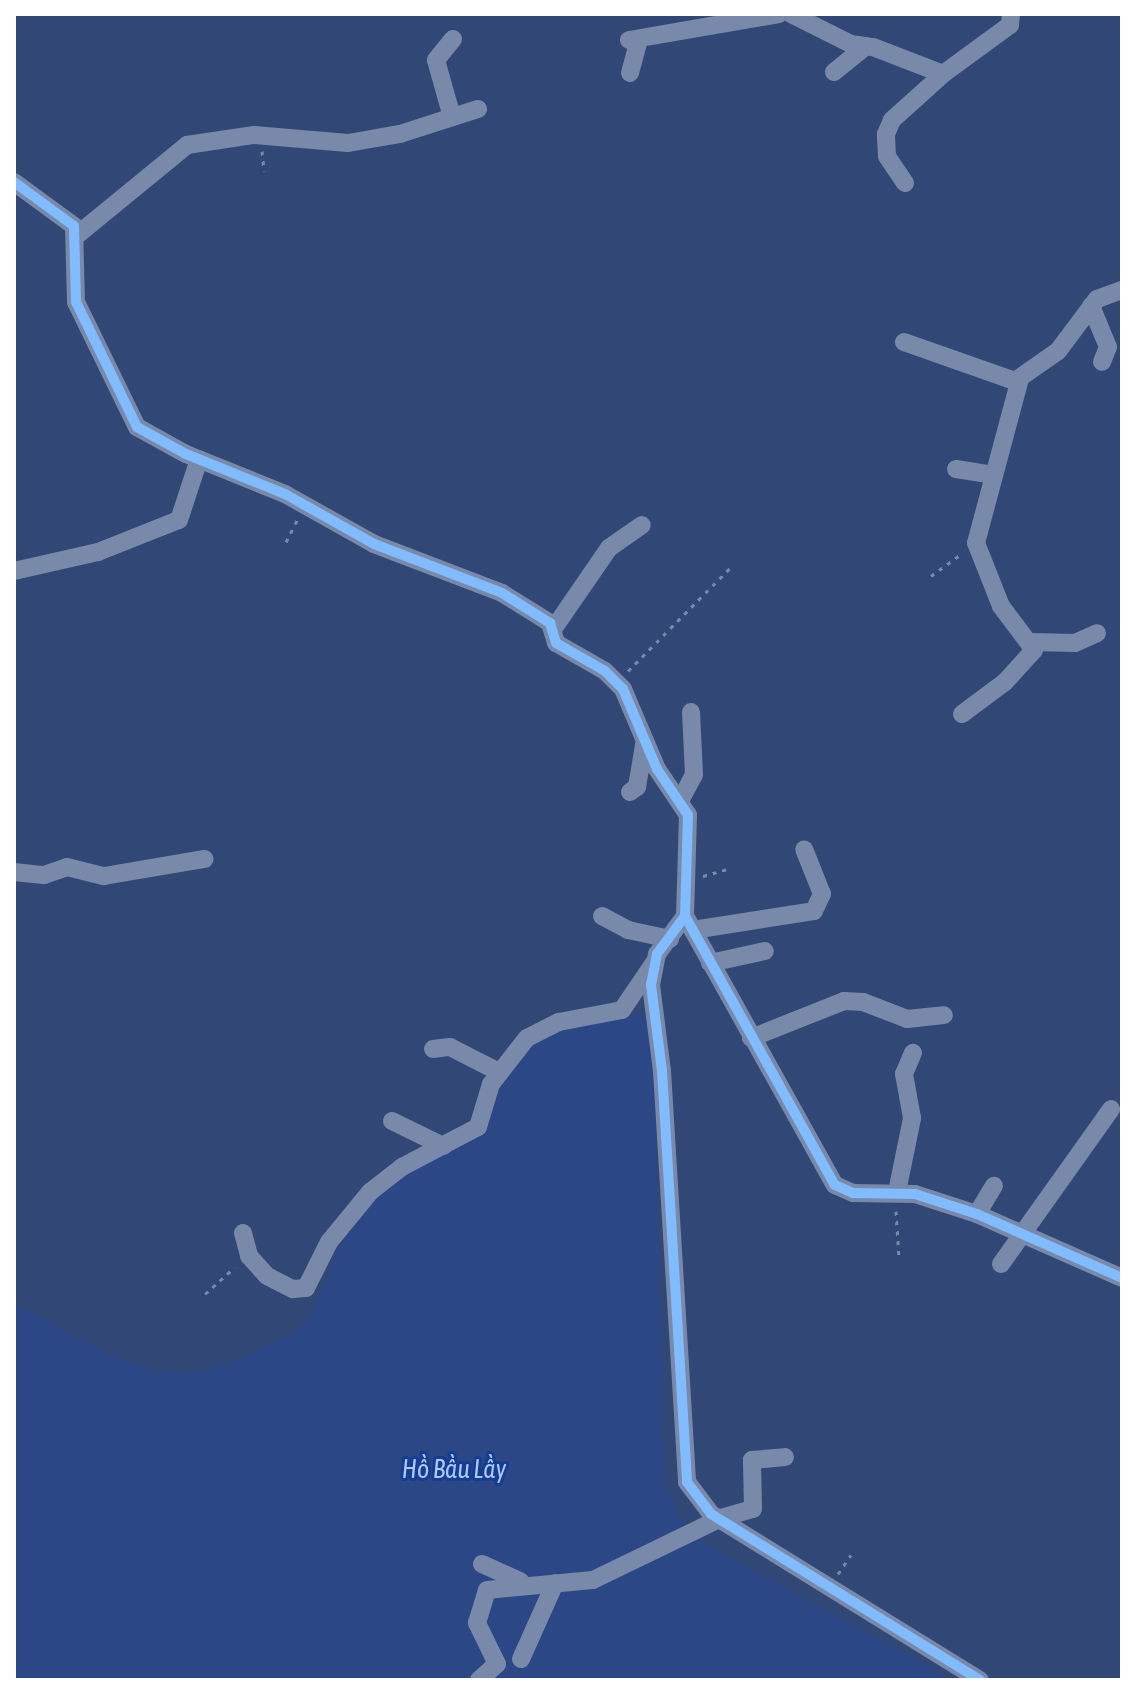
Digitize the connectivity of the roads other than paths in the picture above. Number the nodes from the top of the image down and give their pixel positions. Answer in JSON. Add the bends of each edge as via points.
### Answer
{"nodes":[{"id":1,"x":779,"y":14,"type":"edge"},
{"id":2,"x":791,"y":14,"type":"edge"},
{"id":3,"x":1011,"y":14,"type":"edge"},
{"id":4,"x":453,"y":39,"type":"dead end"},
{"id":5,"x":866,"y":46,"type":"junction"},
{"id":6,"x":834,"y":72,"type":"dead end"},
{"id":7,"x":630,"y":73,"type":"dead end"},
{"id":8,"x":943,"y":74,"type":"junction"},
{"id":9,"x":478,"y":109,"type":"dead end"},
{"id":10,"x":452,"y":117,"type":"junction"},
{"id":11,"x":14,"y":182,"type":"edge"},
{"id":12,"x":905,"y":183,"type":"dead end"},
{"id":13,"x":76,"y":236,"type":"junction"},
{"id":14,"x":1122,"y":290,"type":"edge"},
{"id":15,"x":1091,"y":306,"type":"junction"},
{"id":16,"x":904,"y":342,"type":"dead end"},
{"id":17,"x":1102,"y":362,"type":"dead end"},
{"id":18,"x":1020,"y":379,"type":"junction"},
{"id":19,"x":199,"y":459,"type":"junction"},
{"id":20,"x":956,"y":469,"type":"dead end"},
{"id":21,"x":992,"y":475,"type":"junction"},
{"id":22,"x":642,"y":525,"type":"dead end"},
{"id":23,"x":14,"y":571,"type":"edge"},
{"id":24,"x":554,"y":628,"type":"junction"},
{"id":25,"x":1097,"y":633,"type":"dead end"},
{"id":26,"x":1031,"y":642,"type":"junction"},
{"id":27,"x":691,"y":712,"type":"dead end"},
{"id":28,"x":962,"y":714,"type":"dead end"},
{"id":29,"x":644,"y":745,"type":"junction"},
{"id":30,"x":630,"y":792,"type":"dead end"},
{"id":31,"x":681,"y":799,"type":"junction"},
{"id":32,"x":804,"y":849,"type":"dead end"},
{"id":33,"x":205,"y":859,"type":"dead end"},
{"id":34,"x":14,"y":872,"type":"edge"},
{"id":35,"x":602,"y":916,"type":"dead end"},
{"id":36,"x":689,"y":923,"type":"junction"},
{"id":37,"x":670,"y":939,"type":"junction"},
{"id":38,"x":765,"y":951,"type":"dead end"},
{"id":39,"x":654,"y":963,"type":"junction"},
{"id":40,"x":710,"y":963,"type":"junction"},
{"id":41,"x":944,"y":1015,"type":"dead end"},
{"id":42,"x":751,"y":1038,"type":"junction"},
{"id":43,"x":433,"y":1049,"type":"dead end"},
{"id":44,"x":913,"y":1053,"type":"dead end"},
{"id":45,"x":499,"y":1072,"type":"junction"},
{"id":46,"x":1111,"y":1109,"type":"dead end"},
{"id":47,"x":392,"y":1121,"type":"dead end"},
{"id":48,"x":443,"y":1146,"type":"junction"},
{"id":49,"x":994,"y":1186,"type":"dead end"},
{"id":50,"x":897,"y":1192,"type":"junction"},
{"id":51,"x":977,"y":1214,"type":"junction"},
{"id":52,"x":243,"y":1233,"type":"dead end"},
{"id":53,"x":1019,"y":1234,"type":"junction"},
{"id":54,"x":1001,"y":1264,"type":"dead end"},
{"id":55,"x":1122,"y":1278,"type":"edge"},
{"id":56,"x":785,"y":1457,"type":"dead end"},
{"id":57,"x":721,"y":1518,"type":"junction"},
{"id":58,"x":482,"y":1564,"type":"dead end"},
{"id":59,"x":547,"y":1584,"type":"junction"},
{"id":60,"x":521,"y":1659,"type":"dead end"},
{"id":61,"x":479,"y":1680,"type":"edge"},
{"id":62,"x":980,"y":1680,"type":"edge"}],
"edges":[{"from":1,"to":7,"type":"street","via":[[634,40]]},
{"from":2,"to":5,"type":"street"},
{"from":3,"to":8,"type":"street","via":[[1010,25]]},
{"from":4,"to":10,"type":"street","via":[[436,60]]},
{"from":5,"to":6,"type":"street"},
{"from":5,"to":8,"type":"street"},
{"from":8,"to":12,"type":"street","via":[[892,120],[886,134],[887,156]]},
{"from":9,"to":10,"type":"street"},
{"from":10,"to":13,"type":"street","via":[[348,143],[265,134],[187,145]]},
{"from":11,"to":13,"type":"street","via":[[57,210],[74,226]]},
{"from":13,"to":19,"type":"street","via":[[76,302],[127,410],[137,427],[157,441]]},
{"from":14,"to":15,"type":"street"},
{"from":15,"to":17,"type":"street","via":[[1108,347]]},
{"from":15,"to":18,"type":"street","via":[[1058,351]]},
{"from":16,"to":18,"type":"street"},
{"from":18,"to":21,"type":"street"},
{"from":19,"to":23,"type":"street","via":[[179,520],[98,552]]},
{"from":19,"to":24,"type":"street","via":[[305,506],[374,544],[502,593]]},
{"from":20,"to":21,"type":"street"},
{"from":21,"to":26,"type":"street","via":[[976,543],[1001,606]]},
{"from":22,"to":24,"type":"street","via":[[609,548]]},
{"from":24,"to":29,"type":"street","via":[[556,643],[617,682]]},
{"from":25,"to":26,"type":"street","via":[[1075,643]]},
{"from":26,"to":28,"type":"street","via":[[1032,655]]},
{"from":27,"to":31,"type":"street","via":[[694,775]]},
{"from":29,"to":30,"type":"street","via":[[637,787]]},
{"from":29,"to":31,"type":"street"},
{"from":31,"to":36,"type":"street","via":[[688,815]]},
{"from":32,"to":36,"type":"street","via":[[822,894],[814,911]]},
{"from":33,"to":34,"type":"street","via":[[104,876],[67,867],[44,875]]},
{"from":35,"to":37,"type":"street","via":[[628,930]]},
{"from":36,"to":37,"type":"street"},
{"from":36,"to":40,"type":"street"},
{"from":37,"to":39,"type":"street"},
{"from":38,"to":40,"type":"street"},
{"from":39,"to":45,"type":"street","via":[[622,1010],[544,1027]]},
{"from":39,"to":57,"type":"street","via":[[651,985],[662,1071],[684,1464],[698,1500]]},
{"from":40,"to":42,"type":"street"},
{"from":41,"to":42,"type":"street","via":[[907,1019],[863,1002],[844,1001]]},
{"from":42,"to":50,"type":"street","via":[[826,1176],[842,1191]]},
{"from":43,"to":45,"type":"street","via":[[450,1047]]},
{"from":44,"to":50,"type":"street","via":[[904,1074],[912,1118]]},
{"from":45,"to":48,"type":"street","via":[[478,1127]]},
{"from":46,"to":53,"type":"street"},
{"from":47,"to":48,"type":"street"},
{"from":48,"to":52,"type":"street","via":[[370,1192],[329,1242],[306,1288],[293,1289],[267,1276],[249,1256]]},
{"from":49,"to":51,"type":"street"},
{"from":50,"to":51,"type":"street"},
{"from":51,"to":53,"type":"street"},
{"from":53,"to":54,"type":"street"},
{"from":53,"to":55,"type":"street"},
{"from":56,"to":57,"type":"street","via":[[752,1460],[755,1507]]},
{"from":57,"to":59,"type":"street","via":[[587,1582]]},
{"from":57,"to":62,"type":"street"},
{"from":58,"to":59,"type":"street","via":[[505,1578]]},
{"from":59,"to":60,"type":"street"},
{"from":59,"to":61,"type":"street","via":[[484,1592],[477,1623],[497,1664]]}]}
